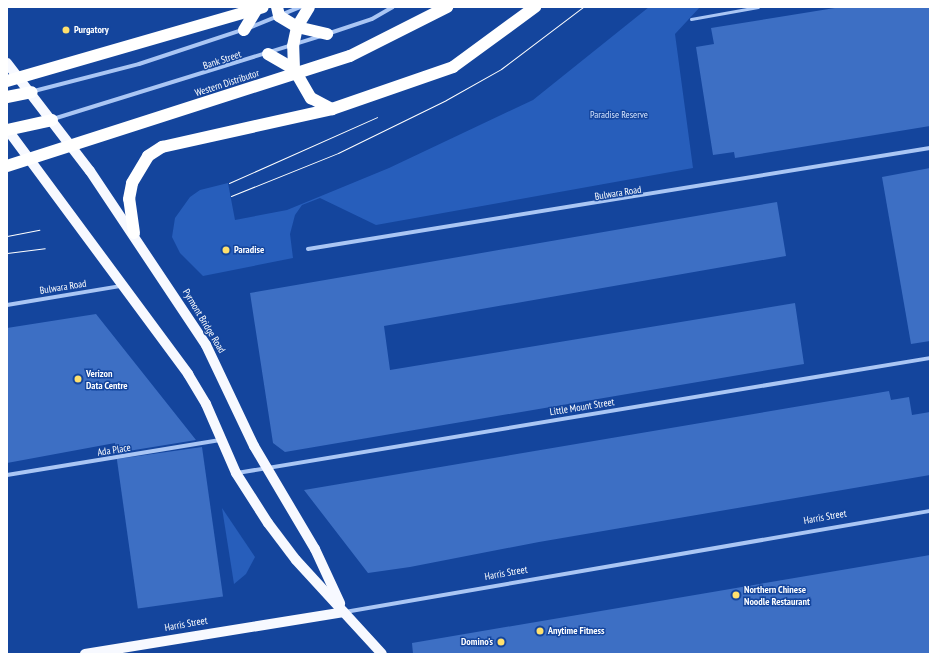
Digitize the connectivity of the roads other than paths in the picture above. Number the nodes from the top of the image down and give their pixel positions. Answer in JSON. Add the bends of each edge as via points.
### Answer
{"nodes":[{"id":1,"x":258,"y":7,"type":"edge"},
{"id":2,"x":263,"y":7,"type":"edge"},
{"id":3,"x":300,"y":7,"type":"edge"},
{"id":4,"x":309,"y":7,"type":"edge"},
{"id":5,"x":393,"y":7,"type":"edge"},
{"id":6,"x":447,"y":7,"type":"edge"},
{"id":7,"x":535,"y":7,"type":"edge"},
{"id":8,"x":758,"y":7,"type":"edge"},
{"id":9,"x":278,"y":11,"type":"edge"},
{"id":10,"x":691,"y":19,"type":"dead end"},
{"id":11,"x":297,"y":27,"type":"junction"},
{"id":12,"x":244,"y":30,"type":"junction"},
{"id":13,"x":327,"y":34,"type":"junction"},
{"id":14,"x":293,"y":46,"type":"junction"},
{"id":15,"x":268,"y":54,"type":"junction"},
{"id":16,"x":7,"y":63,"type":"edge"},
{"id":17,"x":294,"y":69,"type":"junction"},
{"id":18,"x":7,"y":81,"type":"edge"},
{"id":19,"x":32,"y":92,"type":"junction"},
{"id":20,"x":7,"y":97,"type":"edge"},
{"id":21,"x":332,"y":109,"type":"junction"},
{"id":22,"x":52,"y":120,"type":"junction"},
{"id":23,"x":7,"y":130,"type":"edge"},
{"id":24,"x":930,"y":148,"type":"edge"},
{"id":25,"x":7,"y":166,"type":"edge"},
{"id":26,"x":134,"y":233,"type":"junction"},
{"id":27,"x":308,"y":249,"type":"dead end"},
{"id":28,"x":122,"y":286,"type":"junction"},
{"id":29,"x":7,"y":304,"type":"edge"},
{"id":30,"x":930,"y":358,"type":"edge"},
{"id":31,"x":223,"y":439,"type":"junction"},
{"id":32,"x":266,"y":466,"type":"junction"},
{"id":33,"x":236,"y":473,"type":"junction"},
{"id":34,"x":7,"y":476,"type":"edge"},
{"id":35,"x":930,"y":511,"type":"edge"},
{"id":36,"x":344,"y":612,"type":"junction"},
{"id":37,"x":85,"y":654,"type":"edge"},
{"id":38,"x":382,"y":654,"type":"edge"}],
"edges":[{"from":1,"to":12,"type":"highway"},
{"from":2,"to":18,"type":"highway","bridge":true},
{"from":3,"to":9,"type":"street"},
{"from":4,"to":11,"type":"highway"},
{"from":5,"to":13,"type":"street","name":"Bank Street","via":[[372,19]]},
{"from":6,"to":25,"type":"highway","name":"Western Distributor","bridge":true,"via":[[350,56]]},
{"from":7,"to":21,"type":"highway","via":[[453,67]]},
{"from":8,"to":10,"type":"lane"},
{"from":9,"to":11,"type":"highway"},
{"from":9,"to":12,"type":"street"},
{"from":11,"to":13,"type":"highway"},
{"from":11,"to":14,"type":"highway"},
{"from":12,"to":19,"type":"street","via":[[139,64]]},
{"from":13,"to":14,"type":"street","name":"Bank Street"},
{"from":14,"to":15,"type":"street","name":"Bank Street"},
{"from":14,"to":17,"type":"highway"},
{"from":15,"to":17,"type":"highway"},
{"from":15,"to":22,"type":"street","name":"Bank Street"},
{"from":16,"to":19,"type":"main road","name":"Pyrmont Bridge Road"},
{"from":17,"to":21,"type":"highway","via":[[311,98]]},
{"from":19,"to":20,"type":"highway"},
{"from":19,"to":22,"type":"main road","name":"Pyrmont Bridge Road"},
{"from":21,"to":26,"type":"highway","via":[[162,147],[145,161],[132,183],[129,199]]},
{"from":22,"to":23,"type":"highway"},
{"from":22,"to":26,"type":"main road","name":"Pyrmont Bridge Road"},
{"from":23,"to":28,"type":"main road","name":"Pyrmont Bridge Road"},
{"from":24,"to":27,"type":"street","name":"Bulwara Road"},
{"from":26,"to":32,"type":"main road","name":"Pyrmont Bridge Road","via":[[206,345]]},
{"from":28,"to":29,"type":"street","name":"Bulwara Road"},
{"from":28,"to":31,"type":"main road","name":"Pyrmont Bridge Road","via":[[188,374]]},
{"from":30,"to":32,"type":"street","name":"Little Mount Street"},
{"from":31,"to":33,"type":"main road","name":"Pyrmont Bridge Road"},
{"from":31,"to":34,"type":"street","name":"Ada Place"},
{"from":32,"to":33,"type":"street","name":"Little Mount Street"},
{"from":32,"to":36,"type":"main road","name":"Pyrmont Bridge Road","via":[[315,549]]},
{"from":33,"to":36,"type":"main road","name":"Pyrmont Bridge Road","via":[[296,560]]},
{"from":35,"to":36,"type":"street","name":"Harris Street"},
{"from":36,"to":37,"type":"main road","name":"Harris Street"},
{"from":36,"to":38,"type":"main road","name":"Pyrmont Bridge Road"}]}
